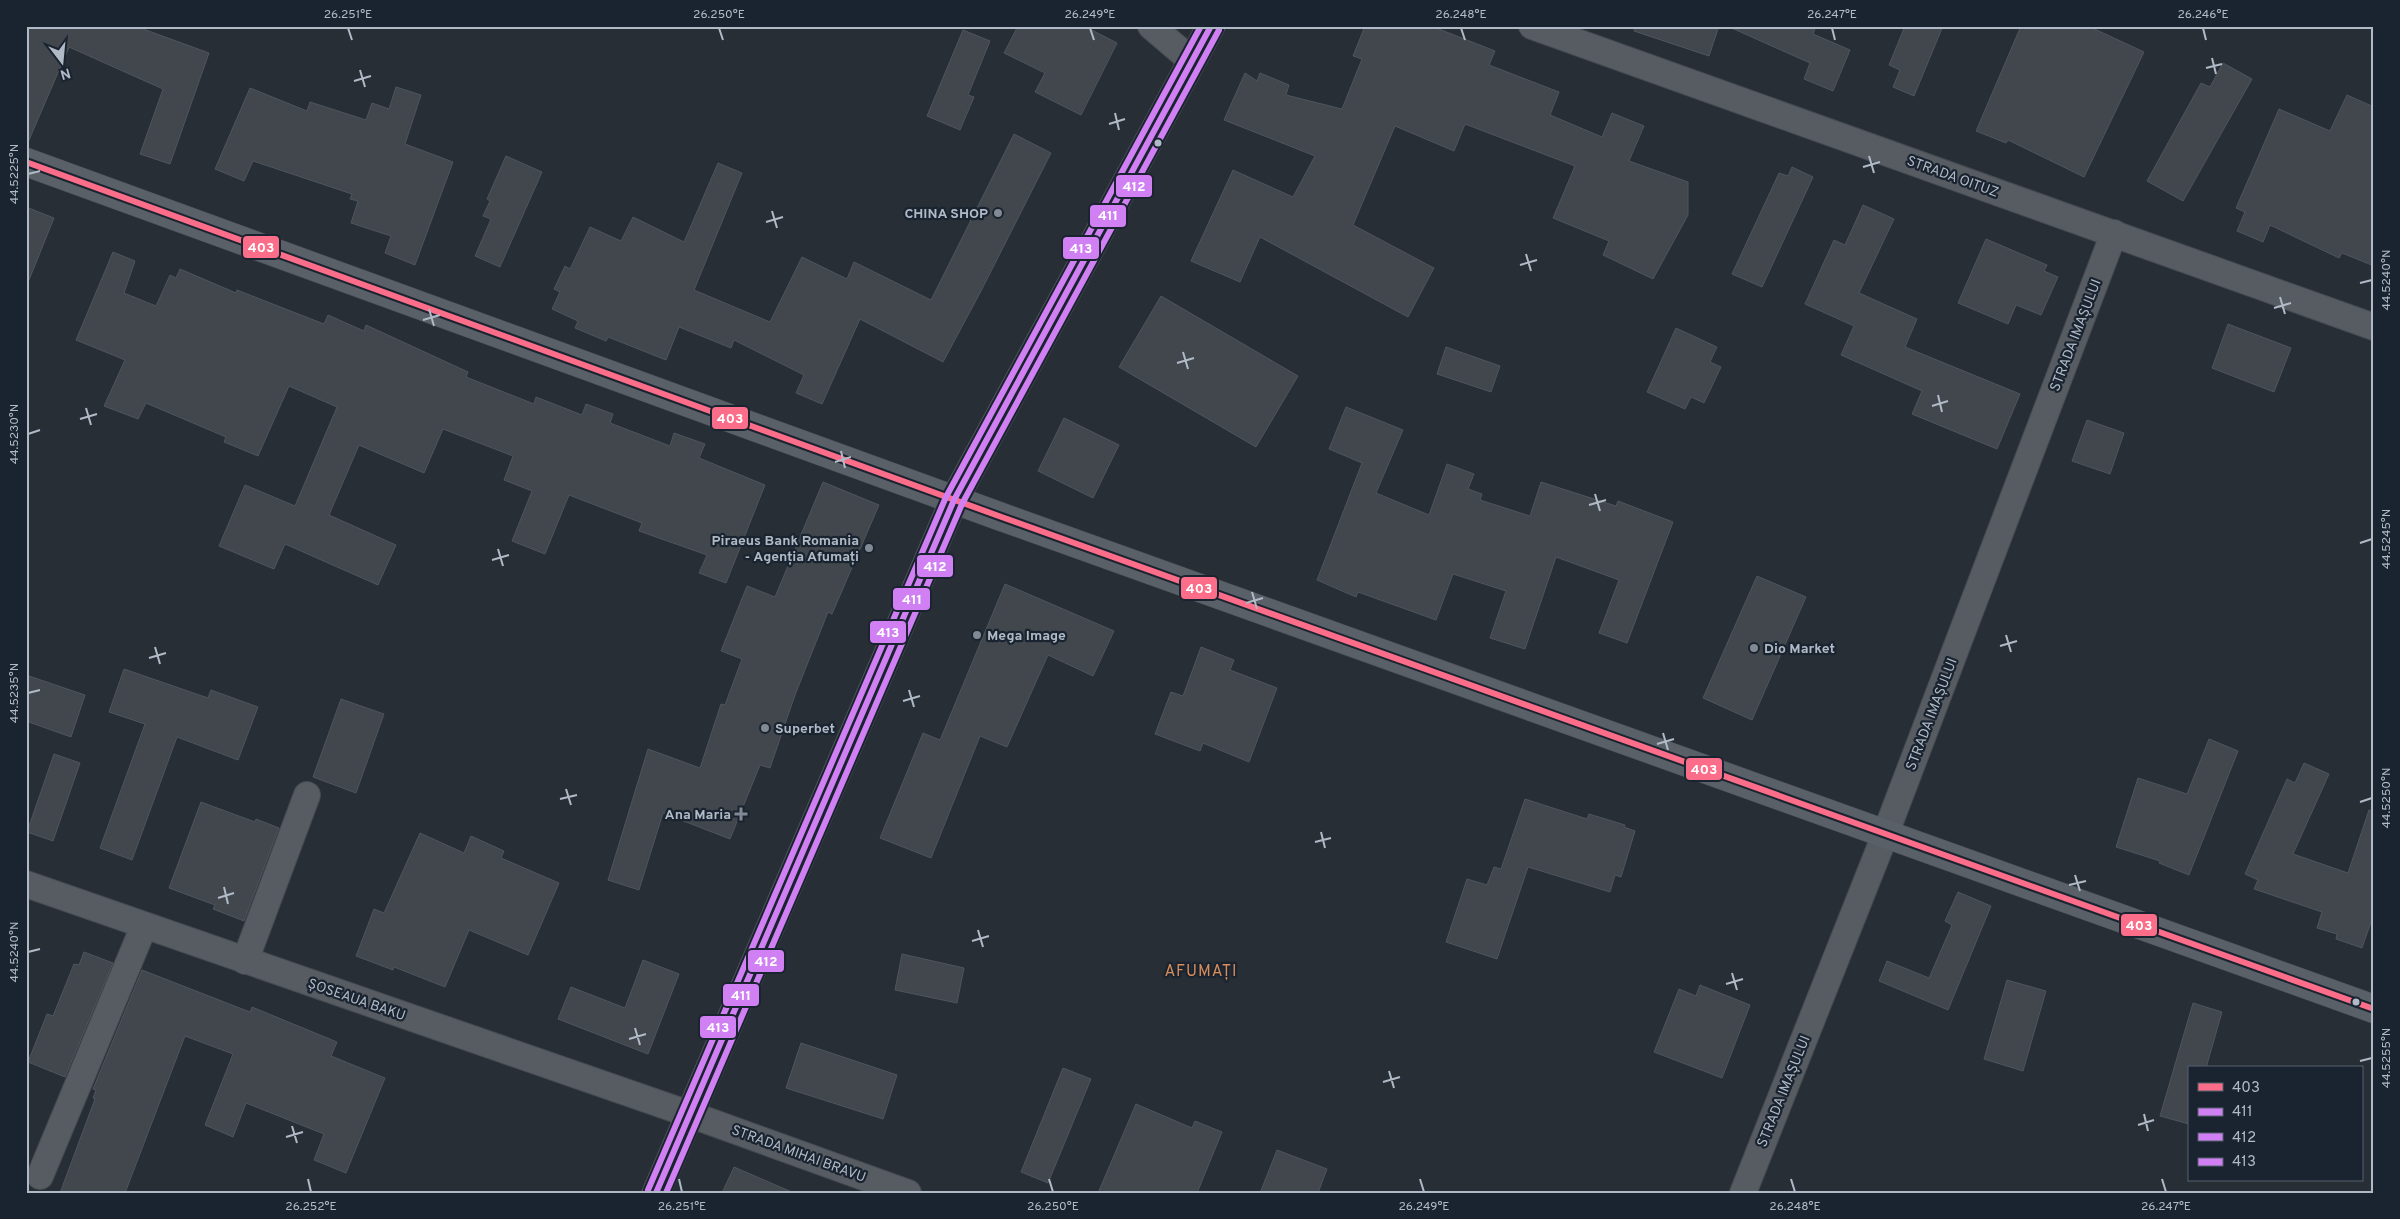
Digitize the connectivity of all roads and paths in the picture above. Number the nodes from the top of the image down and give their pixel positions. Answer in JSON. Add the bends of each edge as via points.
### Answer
{"nodes":[{"id":1,"x":1151,"y":26,"type":"edge"},
{"id":2,"x":1211,"y":26,"type":"edge"},
{"id":3,"x":1532,"y":26,"type":"edge"},
{"id":4,"x":1192,"y":62,"type":"junction"},
{"id":5,"x":26,"y":162,"type":"edge"},
{"id":6,"x":2114,"y":233,"type":"junction"},
{"id":7,"x":2374,"y":327,"type":"edge"},
{"id":8,"x":954,"y":500,"type":"junction"},
{"id":9,"x":307,"y":795,"type":"dead end"},
{"id":10,"x":1885,"y":834,"type":"junction"},
{"id":11,"x":26,"y":884,"type":"edge"},
{"id":12,"x":144,"y":926,"type":"junction"},
{"id":13,"x":245,"y":961,"type":"junction"},
{"id":14,"x":2374,"y":1009,"type":"edge"},
{"id":15,"x":689,"y":1114,"type":"junction"},
{"id":16,"x":40,"y":1176,"type":"dead end"},
{"id":17,"x":656,"y":1193,"type":"edge"},
{"id":18,"x":908,"y":1193,"type":"edge"},
{"id":19,"x":1743,"y":1193,"type":"edge"}],
"edges":[{"from":1,"to":4,"type":"street"},
{"from":2,"to":4,"type":"highway"},
{"from":3,"to":6,"type":"street","name":"STRADA OITUZ"},
{"from":4,"to":8,"type":"highway"},
{"from":5,"to":8,"type":"main road"},
{"from":6,"to":7,"type":"street","name":"STRADA OITUZ"},
{"from":6,"to":10,"type":"street","name":"STRADA IMAȘULUI"},
{"from":8,"to":10,"type":"main road"},
{"from":8,"to":15,"type":"highway"},
{"from":9,"to":13,"type":"street"},
{"from":10,"to":14,"type":"main road"},
{"from":10,"to":19,"type":"street","name":"STRADA IMAȘULUI"},
{"from":11,"to":12,"type":"street","name":"ȘOSEAUA BAKU"},
{"from":12,"to":13,"type":"street","name":"ȘOSEAUA BAKU"},
{"from":12,"to":16,"type":"street"},
{"from":13,"to":15,"type":"street","name":"ȘOSEAUA BAKU"},
{"from":15,"to":17,"type":"highway"},
{"from":15,"to":18,"type":"street","name":"STRADA MIHAI BRAVU"}]}
